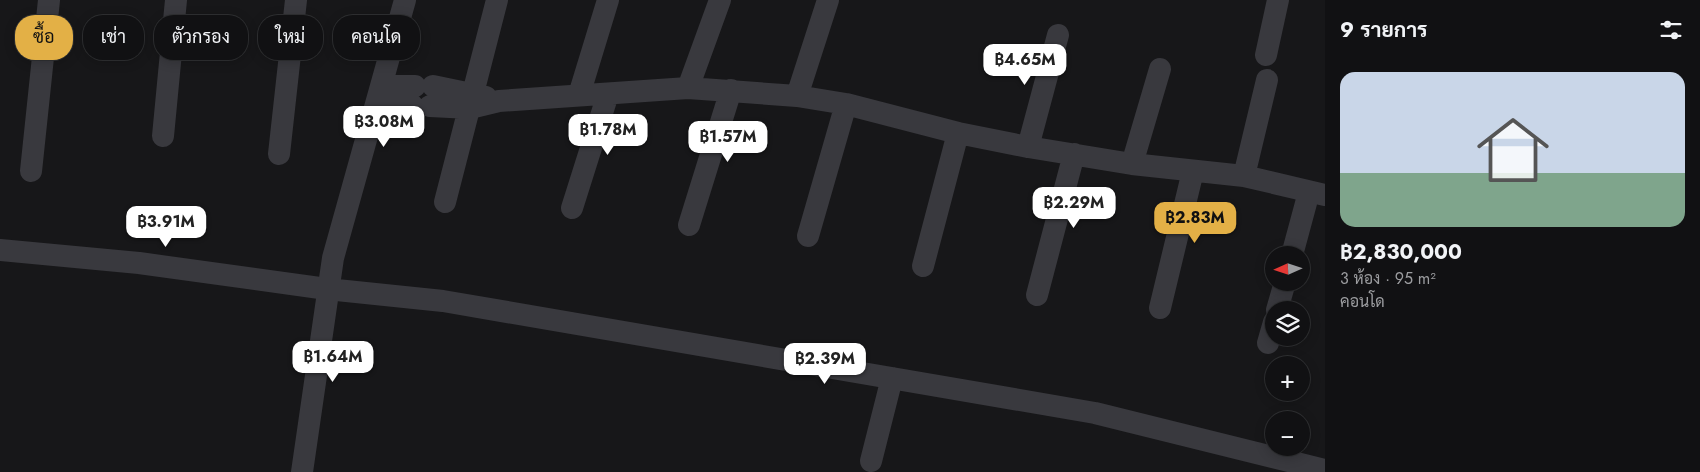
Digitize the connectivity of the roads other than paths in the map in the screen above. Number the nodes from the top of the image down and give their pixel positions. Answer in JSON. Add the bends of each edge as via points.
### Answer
{"nodes":[{"id":1,"x":49,"y":0,"type":"edge"},
{"id":2,"x":176,"y":0,"type":"edge"},
{"id":3,"x":296,"y":0,"type":"edge"},
{"id":4,"x":405,"y":0,"type":"edge"},
{"id":5,"x":497,"y":0,"type":"edge"},
{"id":6,"x":608,"y":0,"type":"edge"},
{"id":7,"x":720,"y":0,"type":"edge"},
{"id":8,"x":828,"y":0,"type":"edge"},
{"id":9,"x":1278,"y":0,"type":"edge"},
{"id":10,"x":1058,"y":35,"type":"dead end"},
{"id":11,"x":1266,"y":56,"type":"dead end"},
{"id":12,"x":1160,"y":69,"type":"dead end"},
{"id":13,"x":1267,"y":80,"type":"dead end"},
{"id":14,"x":688,"y":88,"type":"junction"},
{"id":15,"x":731,"y":90,"type":"junction"},
{"id":16,"x":380,"y":93,"type":"junction"},
{"id":17,"x":608,"y":94,"type":"junction"},
{"id":18,"x":579,"y":95,"type":"junction"},
{"id":19,"x":797,"y":96,"type":"junction"},
{"id":20,"x":471,"y":100,"type":"junction"},
{"id":21,"x":846,"y":104,"type":"junction"},
{"id":22,"x":958,"y":133,"type":"junction"},
{"id":23,"x":163,"y":136,"type":"dead end"},
{"id":24,"x":1028,"y":147,"type":"junction"},
{"id":25,"x":280,"y":154,"type":"dead end"},
{"id":26,"x":1074,"y":154,"type":"junction"},
{"id":27,"x":1132,"y":164,"type":"junction"},
{"id":28,"x":31,"y":171,"type":"dead end"},
{"id":29,"x":1193,"y":171,"type":"junction"},
{"id":30,"x":1244,"y":176,"type":"junction"},
{"id":31,"x":1317,"y":194,"type":"edge"},
{"id":32,"x":445,"y":202,"type":"dead end"},
{"id":33,"x":572,"y":208,"type":"dead end"},
{"id":34,"x":689,"y":225,"type":"dead end"},
{"id":35,"x":808,"y":236,"type":"dead end"},
{"id":36,"x":1296,"y":246,"type":"edge"},
{"id":37,"x":0,"y":250,"type":"edge"},
{"id":38,"x":923,"y":266,"type":"dead end"},
{"id":39,"x":327,"y":289,"type":"junction"},
{"id":40,"x":1037,"y":295,"type":"dead end"},
{"id":41,"x":1160,"y":308,"type":"dead end"},
{"id":42,"x":892,"y":378,"type":"junction"},
{"id":43,"x":871,"y":461,"type":"dead end"},
{"id":44,"x":1325,"y":470,"type":"edge"},
{"id":45,"x":302,"y":472,"type":"edge"}],
"edges":[{"from":1,"to":28,"type":"street"},
{"from":2,"to":23,"type":"street"},
{"from":3,"to":25,"type":"street"},
{"from":4,"to":16,"type":"street"},
{"from":5,"to":20,"type":"street"},
{"from":6,"to":18,"type":"street"},
{"from":7,"to":14,"type":"street"},
{"from":8,"to":19,"type":"street"},
{"from":9,"to":11,"type":"street"},
{"from":10,"to":24,"type":"street"},
{"from":12,"to":27,"type":"street"},
{"from":13,"to":30,"type":"street"},
{"from":14,"to":15,"type":"street"},
{"from":14,"to":17,"type":"street"},
{"from":15,"to":19,"type":"street"},
{"from":15,"to":34,"type":"street"},
{"from":16,"to":20,"type":"street"},
{"from":16,"to":39,"type":"street"},
{"from":17,"to":18,"type":"street"},
{"from":17,"to":33,"type":"street"},
{"from":18,"to":20,"type":"street"},
{"from":19,"to":21,"type":"street"},
{"from":20,"to":32,"type":"street"},
{"from":21,"to":22,"type":"street"},
{"from":21,"to":35,"type":"street"},
{"from":22,"to":24,"type":"street"},
{"from":22,"to":38,"type":"street"},
{"from":24,"to":26,"type":"street"},
{"from":26,"to":27,"type":"street"},
{"from":26,"to":40,"type":"street"},
{"from":27,"to":29,"type":"street"},
{"from":29,"to":30,"type":"street"},
{"from":29,"to":41,"type":"street"},
{"from":30,"to":31,"type":"street"},
{"from":31,"to":36,"type":"street"},
{"from":37,"to":39,"type":"street","via":[[139,263]]},
{"from":39,"to":42,"type":"street","via":[[443,301]]},
{"from":39,"to":45,"type":"street"},
{"from":42,"to":43,"type":"street"},
{"from":42,"to":44,"type":"street","via":[[1095,413]]}]}
